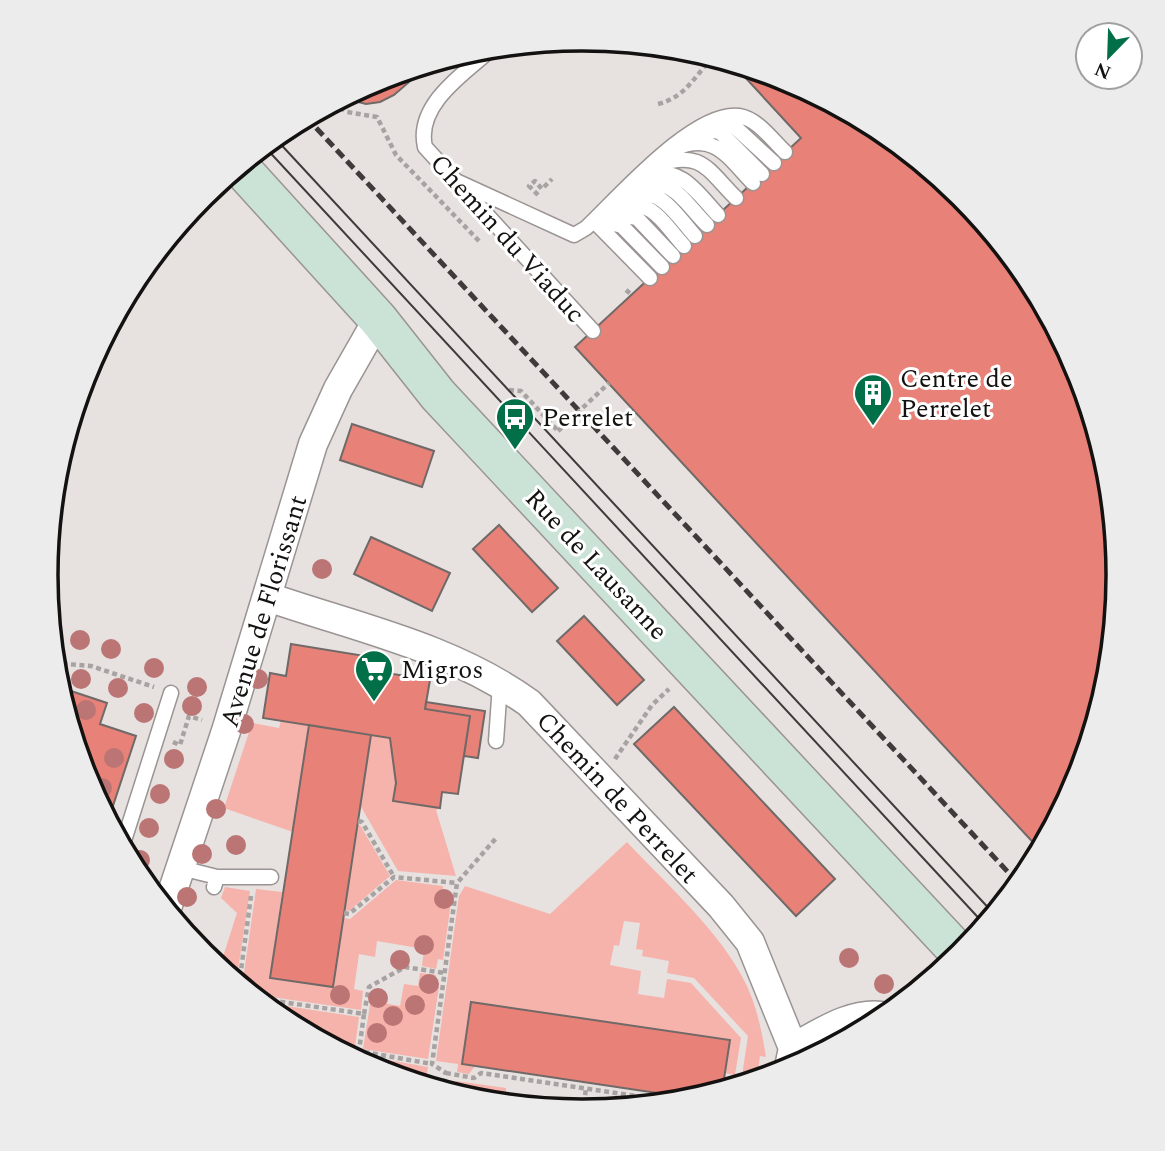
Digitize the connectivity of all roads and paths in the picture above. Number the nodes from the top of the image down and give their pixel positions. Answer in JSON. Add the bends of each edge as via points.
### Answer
{"nodes":[{"id":1,"x":479,"y":61,"type":"edge"},
{"id":2,"x":707,"y":66,"type":"edge"},
{"id":3,"x":658,"y":104,"type":"dead end"},
{"id":4,"x":342,"y":109,"type":"edge"},
{"id":5,"x":713,"y":118,"type":"junction"},
{"id":6,"x":679,"y":141,"type":"junction"},
{"id":7,"x":667,"y":152,"type":"junction"},
{"id":8,"x":785,"y":152,"type":"dead end"},
{"id":9,"x":774,"y":163,"type":"dead end"},
{"id":10,"x":651,"y":167,"type":"junction"},
{"id":11,"x":246,"y":174,"type":"edge"},
{"id":12,"x":640,"y":178,"type":"junction"},
{"id":13,"x":552,"y":179,"type":"dead end"},
{"id":14,"x":454,"y":180,"type":"junction"},
{"id":15,"x":540,"y":198,"type":"dead end"},
{"id":16,"x":736,"y":198,"type":"dead end"},
{"id":17,"x":608,"y":208,"type":"junction"},
{"id":18,"x":479,"y":242,"type":"dead end"},
{"id":19,"x":662,"y":267,"type":"dead end"},
{"id":20,"x":650,"y":278,"type":"dead end"},
{"id":21,"x":626,"y":290,"type":"dead end"},
{"id":22,"x":632,"y":295,"type":"dead end"},
{"id":23,"x":378,"y":319,"type":"junction"},
{"id":24,"x":593,"y":331,"type":"dead end"},
{"id":25,"x":609,"y":383,"type":"dead end"},
{"id":26,"x":509,"y":390,"type":"dead end"},
{"id":27,"x":268,"y":597,"type":"junction"},
{"id":28,"x":66,"y":664,"type":"edge"},
{"id":29,"x":500,"y":682,"type":"junction"},
{"id":30,"x":171,"y":693,"type":"joint"},
{"id":31,"x":663,"y":695,"type":"dead end"},
{"id":32,"x":202,"y":720,"type":"dead end"},
{"id":33,"x":182,"y":740,"type":"dead end"},
{"id":34,"x":496,"y":741,"type":"dead end"},
{"id":35,"x":612,"y":763,"type":"dead end"},
{"id":36,"x":358,"y":821,"type":"dead end"},
{"id":37,"x":126,"y":835,"type":"edge"},
{"id":38,"x":497,"y":837,"type":"dead end"},
{"id":39,"x":181,"y":868,"type":"junction"},
{"id":40,"x":253,"y":877,"type":"junction"},
{"id":41,"x":271,"y":877,"type":"dead end"},
{"id":42,"x":394,"y":877,"type":"junction"},
{"id":43,"x":457,"y":883,"type":"junction"},
{"id":44,"x":170,"y":900,"type":"edge"},
{"id":45,"x":344,"y":914,"type":"dead end"},
{"id":46,"x":954,"y":947,"type":"edge"},
{"id":47,"x":241,"y":973,"type":"edge"},
{"id":48,"x":444,"y":973,"type":"junction"},
{"id":49,"x":276,"y":1001,"type":"edge"},
{"id":50,"x":364,"y":1014,"type":"junction"},
{"id":51,"x":868,"y":1016,"type":"edge"},
{"id":52,"x":359,"y":1050,"type":"edge"},
{"id":53,"x":805,"y":1050,"type":"edge"},
{"id":54,"x":363,"y":1052,"type":"edge"},
{"id":55,"x":789,"y":1057,"type":"edge"},
{"id":56,"x":432,"y":1064,"type":"junction"},
{"id":57,"x":446,"y":1073,"type":"junction"},
{"id":58,"x":445,"y":1081,"type":"edge"},
{"id":59,"x":586,"y":1088,"type":"junction"},
{"id":60,"x":643,"y":1097,"type":"edge"},
{"id":61,"x":585,"y":1100,"type":"edge"}],
"edges":[{"from":1,"to":14,"type":"lane","name":"Chemin du Viaduc","via":[[434,104],[425,122],[425,146]]},
{"from":2,"to":3,"type":"path","via":[[670,101]]},
{"from":4,"to":18,"type":"path","via":[[377,117],[396,155]]},
{"from":5,"to":6,"type":"lane"},
{"from":5,"to":8,"type":"lane","via":[[748,119]]},
{"from":5,"to":9,"type":"lane","via":[[735,127]]},
{"from":6,"to":7,"type":"lane"},
{"from":6,"to":7,"type":"lane","via":[[720,132],[757,178],[708,143],[687,143]]},
{"from":7,"to":10,"type":"lane"},
{"from":10,"to":12,"type":"lane"},
{"from":10,"to":16,"type":"lane","via":[[691,158]]},
{"from":11,"to":23,"type":"main road","name":"Rue de Lausanne"},
{"from":12,"to":17,"type":"lane"},
{"from":12,"to":17,"type":"lane","via":[[660,172],[678,175],[712,220],[667,184],[652,181]]},
{"from":13,"to":15,"type":"path","via":[[542,188],[535,181],[530,186]]},
{"from":14,"to":17,"type":"lane","via":[[568,234],[576,235]]},
{"from":14,"to":24,"type":"lane","name":"Chemin du Viaduc"},
{"from":17,"to":17,"type":"lane","via":[[645,191],[658,195],[684,246],[637,218]]},
{"from":17,"to":19,"type":"lane"},
{"from":17,"to":20,"type":"lane"},
{"from":21,"to":22,"type":"path"},
{"from":23,"to":27,"type":"street","name":"Avenue de Florissant","via":[[313,444]]},
{"from":23,"to":46,"type":"main road","name":"Rue de Lausanne","via":[[438,395]]},
{"from":25,"to":26,"type":"path","bridge":true,"via":[[558,431],[521,391]]},
{"from":27,"to":29,"type":"street","name":"Chemin de Perrelet","via":[[435,651]]},
{"from":27,"to":39,"type":"street","name":"Avenue de Florissant"},
{"from":28,"to":30,"type":"path","via":[[91,666]]},
{"from":29,"to":34,"type":"lane"},
{"from":29,"to":55,"type":"street","name":"Chemin de Perrelet","via":[[529,703],[750,942]]},
{"from":30,"to":37,"type":"lane"},
{"from":31,"to":35,"type":"path"},
{"from":32,"to":33,"type":"path","via":[[189,716]]},
{"from":36,"to":42,"type":"path"},
{"from":38,"to":43,"type":"path"},
{"from":39,"to":40,"type":"lane","via":[[215,882]]},
{"from":39,"to":44,"type":"street","name":"Avenue de Florissant"},
{"from":40,"to":41,"type":"lane"},
{"from":40,"to":47,"type":"path"},
{"from":42,"to":43,"type":"path"},
{"from":42,"to":45,"type":"path"},
{"from":43,"to":48,"type":"path"},
{"from":48,"to":50,"type":"path","via":[[405,967],[369,988]]},
{"from":48,"to":56,"type":"path"},
{"from":49,"to":50,"type":"path"},
{"from":50,"to":52,"type":"path"},
{"from":51,"to":53,"type":"street","name":"Chemin de Perrelet","via":[[854,1019]]},
{"from":54,"to":56,"type":"path"},
{"from":56,"to":57,"type":"path"},
{"from":57,"to":58,"type":"path"},
{"from":57,"to":59,"type":"path","via":[[474,1078],[481,1073]]},
{"from":59,"to":60,"type":"path"},
{"from":59,"to":61,"type":"path"}]}
